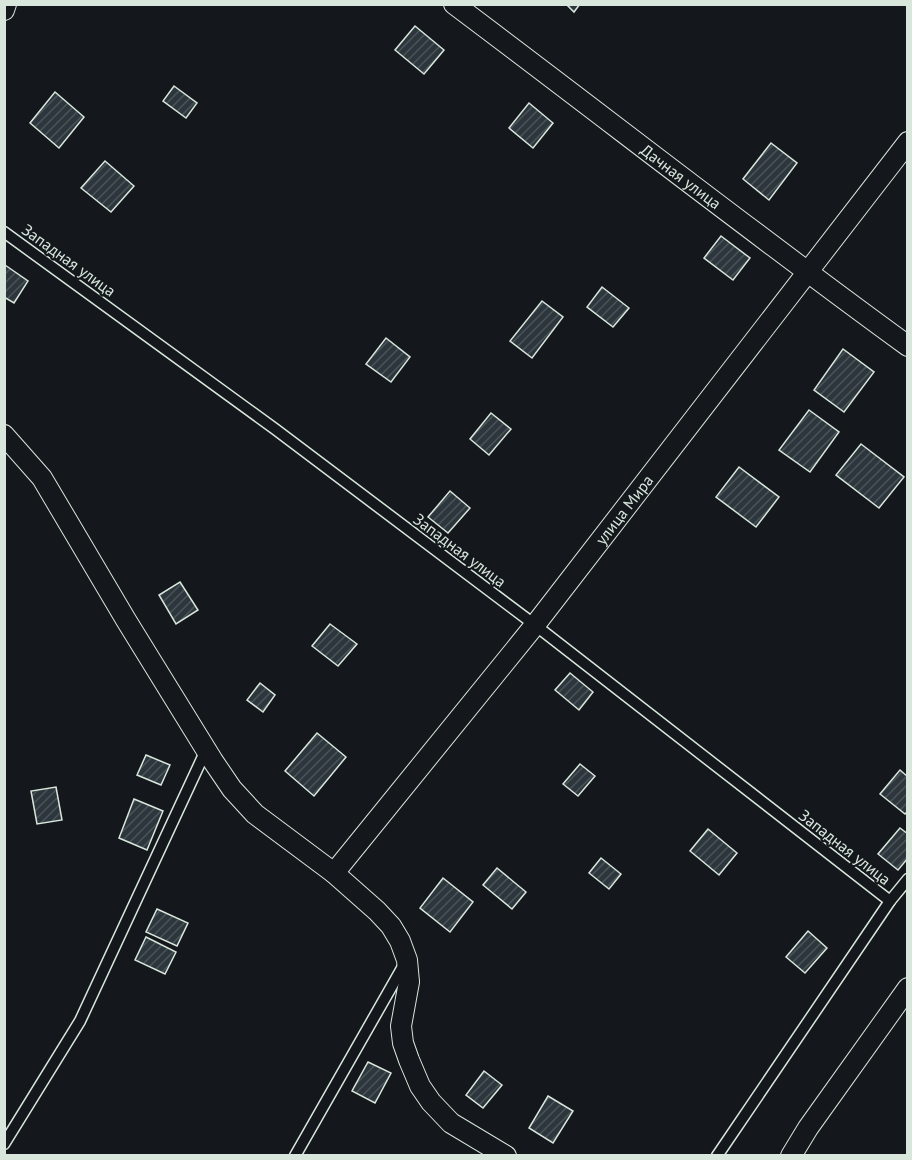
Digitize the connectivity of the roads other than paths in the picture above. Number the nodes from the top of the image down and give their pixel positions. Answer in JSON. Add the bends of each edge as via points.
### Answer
{"nodes":[{"id":1,"x":6,"y":4,"type":"edge"},
{"id":2,"x":454,"y":4,"type":"edge"},
{"id":3,"x":4,"y":10,"type":"edge"},
{"id":4,"x":908,"y":142,"type":"edge"},
{"id":5,"x":4,"y":232,"type":"edge"},
{"id":6,"x":807,"y":273,"type":"junction"},
{"id":7,"x":908,"y":346,"type":"edge"},
{"id":8,"x":4,"y":435,"type":"edge"},
{"id":9,"x":535,"y":625,"type":"junction"},
{"id":10,"x":206,"y":750,"type":"junction"},
{"id":11,"x":334,"y":873,"type":"junction"},
{"id":12,"x":908,"y":879,"type":"edge"},
{"id":13,"x":890,"y":901,"type":"junction"},
{"id":14,"x":407,"y":960,"type":"junction"},
{"id":15,"x":908,"y":988,"type":"edge"},
{"id":16,"x":4,"y":1144,"type":"edge"},
{"id":17,"x":295,"y":1155,"type":"edge"},
{"id":18,"x":506,"y":1155,"type":"edge"},
{"id":19,"x":717,"y":1155,"type":"edge"},
{"id":20,"x":792,"y":1155,"type":"edge"}],
"edges":[{"from":1,"to":3,"type":"street"},
{"from":2,"to":6,"type":"street","name":"Дачная улица"},
{"from":4,"to":6,"type":"street","name":"улица Мира"},
{"from":5,"to":9,"type":"lane","name":"Западная улица"},
{"from":6,"to":7,"type":"street","name":"Дачная улица"},
{"from":6,"to":9,"type":"street","name":"улица Мира"},
{"from":8,"to":10,"type":"street","via":[[42,478]]},
{"from":9,"to":11,"type":"street","name":"улица Мира"},
{"from":9,"to":13,"type":"lane","name":"Западная улица"},
{"from":10,"to":11,"type":"street","via":[[232,789],[255,814]]},
{"from":10,"to":16,"type":"lane","via":[[80,1021]]},
{"from":11,"to":14,"type":"street","via":[[391,926]]},
{"from":12,"to":13,"type":"lane"},
{"from":13,"to":19,"type":"lane"},
{"from":14,"to":17,"type":"lane"},
{"from":14,"to":18,"type":"street","via":[[409,982],[401,1026],[403,1043],[420,1086],[451,1123]]},
{"from":15,"to":20,"type":"street"}]}
